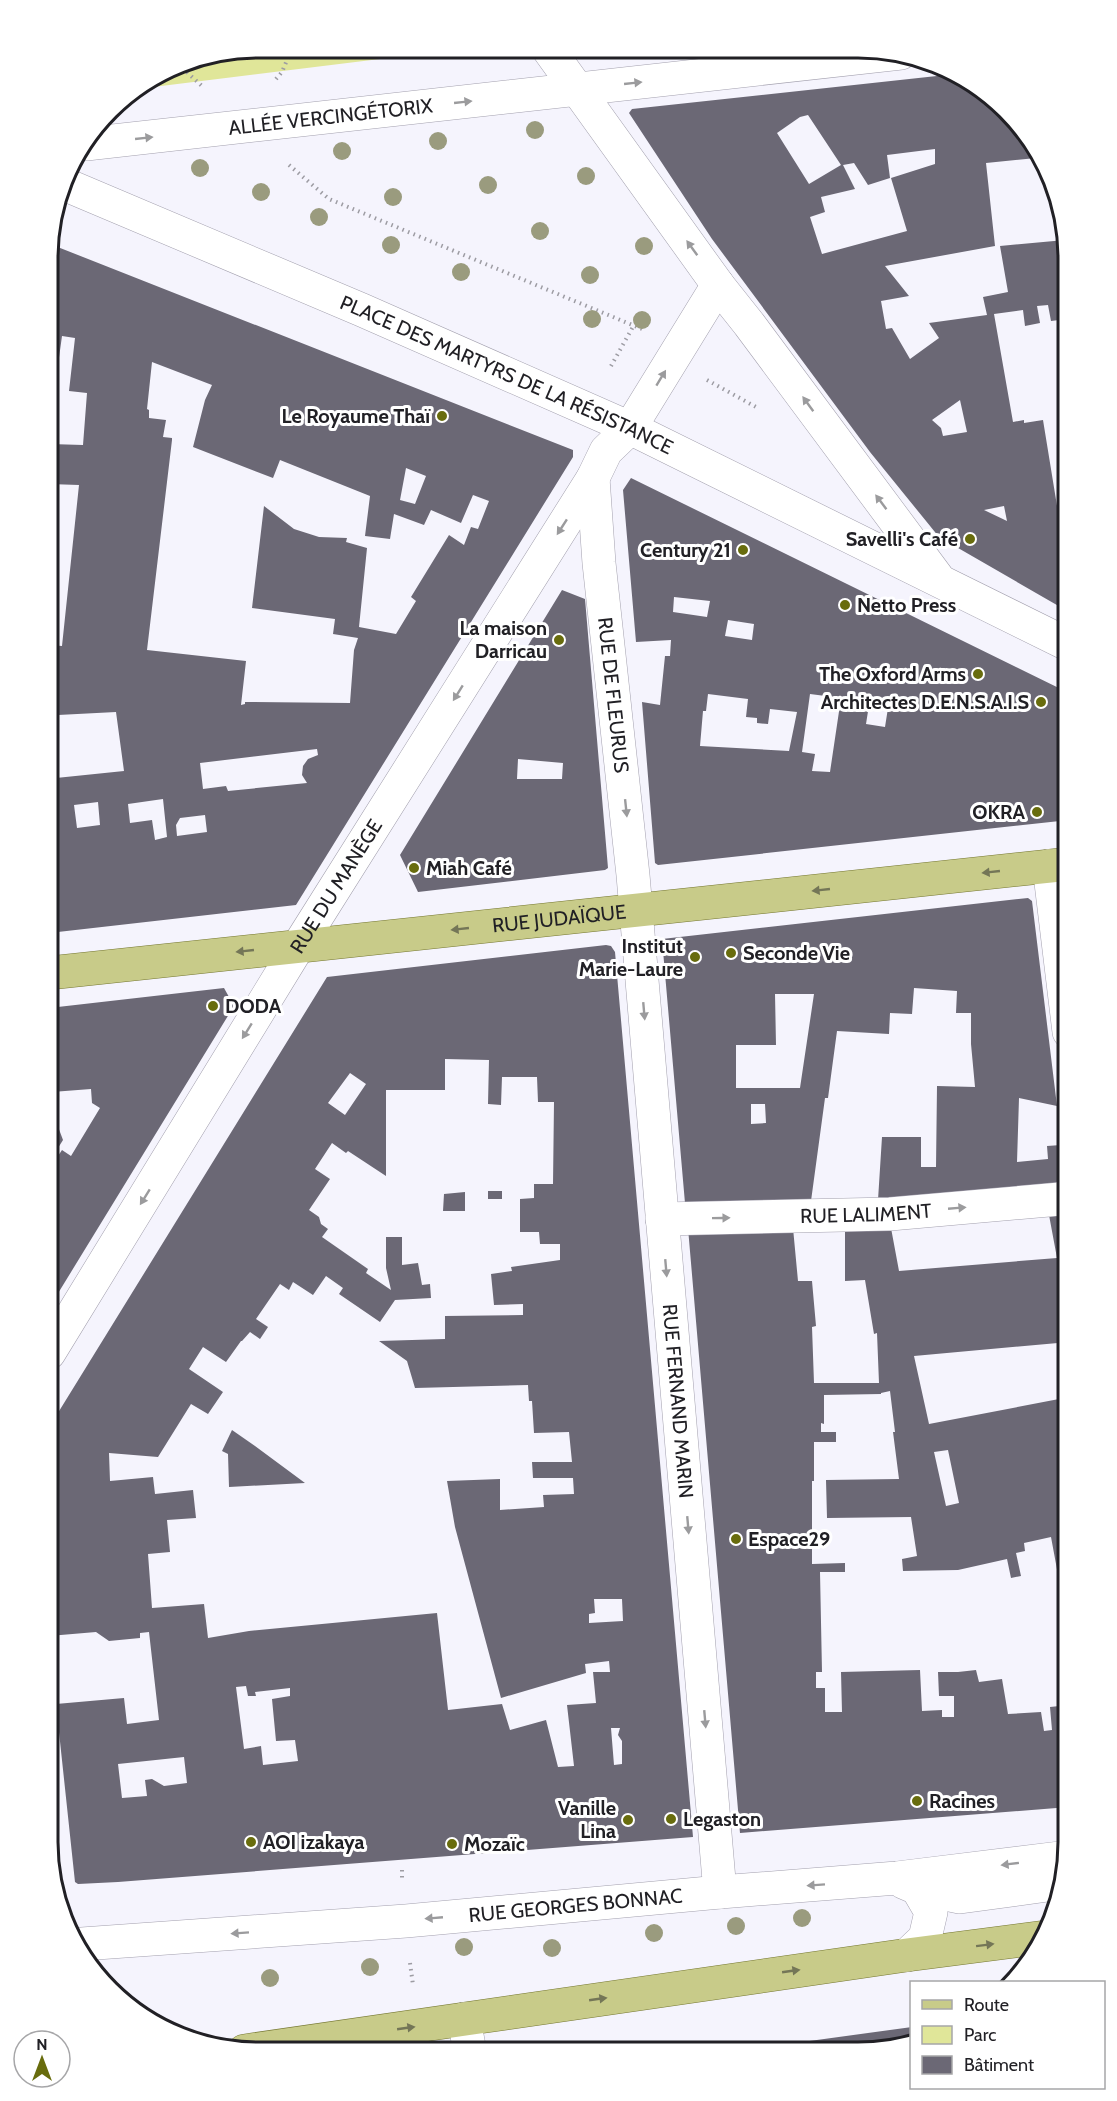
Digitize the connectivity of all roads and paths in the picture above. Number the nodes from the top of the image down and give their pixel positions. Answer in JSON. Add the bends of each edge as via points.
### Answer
{"nodes":[{"id":1,"x":555,"y":58,"type":"edge"},
{"id":2,"x":854,"y":58,"type":"edge"},
{"id":3,"x":575,"y":88,"type":"junction"},
{"id":4,"x":95,"y":143,"type":"edge"},
{"id":5,"x":285,"y":161,"type":"dead end"},
{"id":6,"x":72,"y":187,"type":"edge"},
{"id":7,"x":718,"y":285,"type":"junction"},
{"id":8,"x":634,"y":325,"type":"junction"},
{"id":9,"x":643,"y":330,"type":"dead end"},
{"id":10,"x":611,"y":366,"type":"dead end"},
{"id":11,"x":698,"y":375,"type":"dead end"},
{"id":12,"x":758,"y":408,"type":"dead end"},
{"id":13,"x":630,"y":428,"type":"junction"},
{"id":14,"x":593,"y":478,"type":"junction"},
{"id":15,"x":941,"y":582,"type":"junction"},
{"id":16,"x":1058,"y":640,"type":"edge"},
{"id":17,"x":1058,"y":865,"type":"edge"},
{"id":18,"x":636,"y":911,"type":"junction"},
{"id":19,"x":299,"y":945,"type":"junction"},
{"id":20,"x":58,"y":972,"type":"edge"},
{"id":21,"x":1058,"y":1199,"type":"edge"},
{"id":22,"x":662,"y":1220,"type":"junction"},
{"id":23,"x":58,"y":1338,"type":"edge"},
{"id":24,"x":1058,"y":1859,"type":"edge"},
{"id":25,"x":907,"y":1883,"type":"junction"},
{"id":26,"x":1054,"y":1884,"type":"edge"},
{"id":27,"x":720,"y":1892,"type":"junction"},
{"id":28,"x":1034,"y":1938,"type":"edge"},
{"id":29,"x":86,"y":1944,"type":"edge"},
{"id":30,"x":907,"y":1954,"type":"junction"},
{"id":31,"x":464,"y":2019,"type":"junction"},
{"id":32,"x":306,"y":2042,"type":"edge"},
{"id":33,"x":468,"y":2042,"type":"edge"}],
"edges":[{"from":1,"to":3,"type":"street","name":"PLACE DES MARTYRS DE LA RÉSISTANCE"},
{"from":3,"to":2,"type":"street","name":"ALLÉE VERCINGÉTORIX","one_way":true},
{"from":4,"to":3,"type":"street","name":"ALLÉE VERCINGÉTORIX","one_way":true},
{"from":7,"to":3,"type":"street","name":"PLACE DES MARTYRS DE LA RÉSISTANCE","one_way":true},
{"from":5,"to":8,"type":"path","via":[[328,199]]},
{"from":6,"to":13,"type":"street","name":"PLACE DES MARTYRS DE LA RÉSISTANCE"},
{"from":13,"to":7,"type":"street","name":"RUE DU MANÈGE","one_way":true},
{"from":15,"to":7,"type":"street","name":"PLACE DES MARTYRS DE LA RÉSISTANCE","one_way":true},
{"from":8,"to":9,"type":"path"},
{"from":8,"to":10,"type":"path"},
{"from":11,"to":12,"type":"path"},
{"from":13,"to":14,"type":"street","name":"RUE DU MANÈGE","via":[[606,451]]},
{"from":13,"to":15,"type":"street","name":"PLACE DES MARTYRS DE LA RÉSISTANCE"},
{"from":14,"to":18,"type":"street","name":"RUE DE FLEURUS","one_way":true},
{"from":14,"to":19,"type":"street","name":"RUE DU MANÈGE","one_way":true},
{"from":15,"to":16,"type":"street","name":"PLACE DES MARTYRS DE LA RÉSISTANCE"},
{"from":17,"to":18,"type":"main road","name":"RUE JUDAÏQUE","one_way":true},
{"from":18,"to":19,"type":"main road","name":"RUE JUDAÏQUE","one_way":true},
{"from":18,"to":22,"type":"street","name":"RUE FERNAND MARIN","one_way":true},
{"from":19,"to":20,"type":"main road","name":"RUE JUDAÏQUE","one_way":true},
{"from":19,"to":23,"type":"street","name":"RUE DU MANÈGE","one_way":true},
{"from":22,"to":21,"type":"street","name":"RUE LALIMENT","one_way":true,"via":[[890,1214]]},
{"from":22,"to":27,"type":"street","name":"RUE FERNAND MARIN","one_way":true},
{"from":24,"to":25,"type":"street","name":"RUE GEORGES BONNAC","one_way":true},
{"from":25,"to":26,"type":"street","via":[[960,1897]]},
{"from":25,"to":27,"type":"street","name":"RUE GEORGES BONNAC","one_way":true},
{"from":25,"to":30,"type":"street","via":[[931,1912],[925,1938]]},
{"from":27,"to":29,"type":"street","name":"RUE GEORGES BONNAC","one_way":true,"via":[[406,1921]]},
{"from":30,"to":28,"type":"main road","one_way":true},
{"from":31,"to":30,"type":"main road","one_way":true},
{"from":32,"to":31,"type":"main road","one_way":true},
{"from":31,"to":33,"type":"street"}]}
